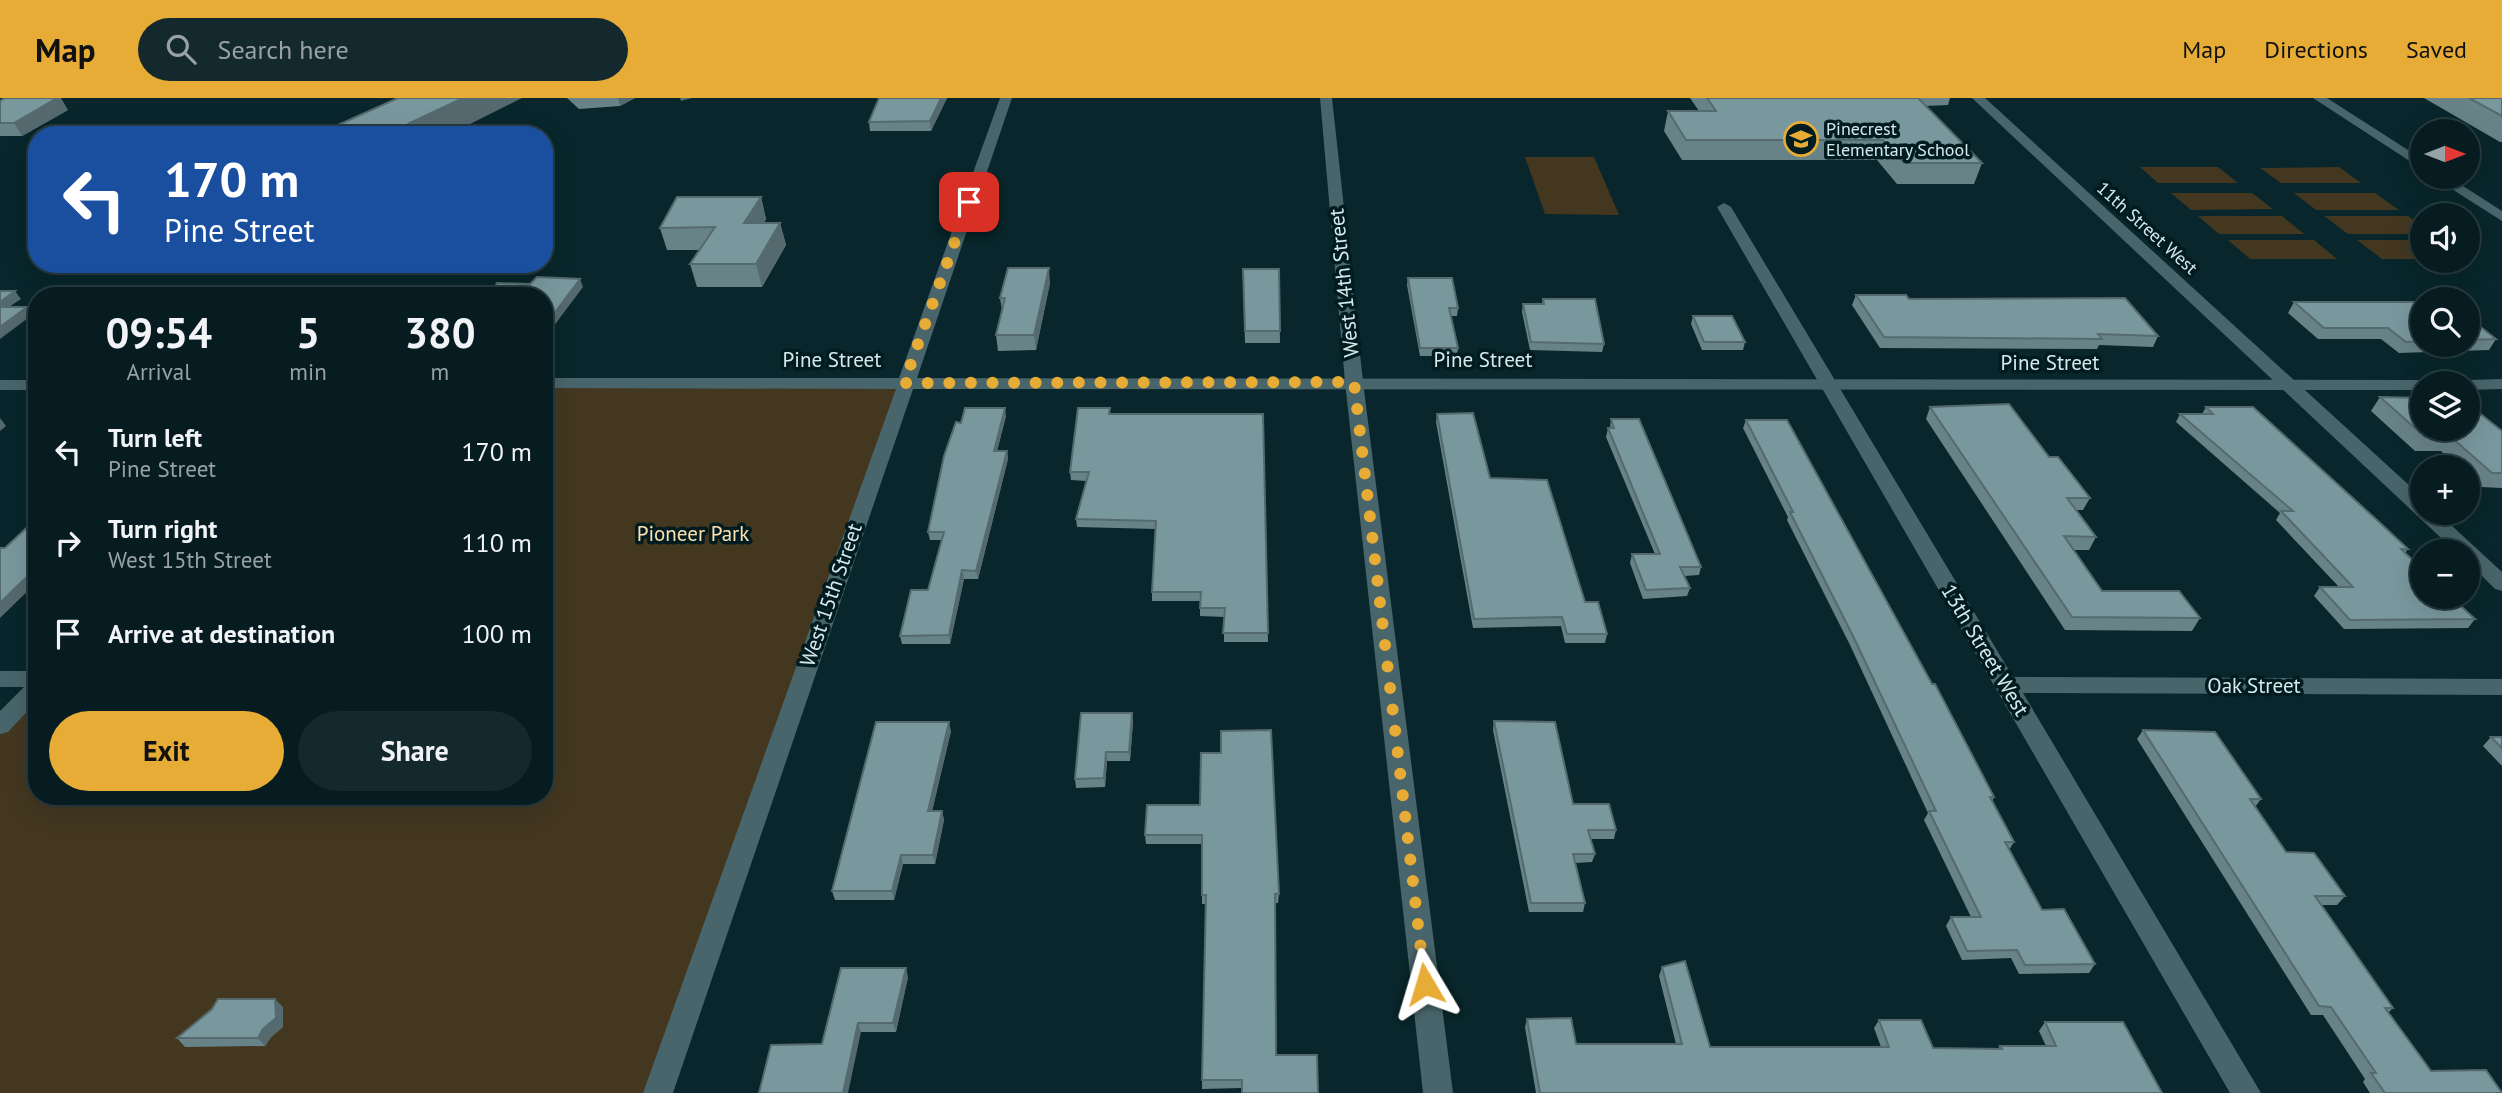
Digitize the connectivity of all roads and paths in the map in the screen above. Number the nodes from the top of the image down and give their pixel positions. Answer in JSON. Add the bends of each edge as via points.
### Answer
{"nodes":[{"id":1,"x":1006,"y":98,"type":"edge"},
{"id":2,"x":1326,"y":98,"type":"edge"},
{"id":3,"x":1978,"y":98,"type":"edge"},
{"id":4,"x":2319,"y":98,"type":"edge"},
{"id":5,"x":2410,"y":157,"type":"edge"},
{"id":6,"x":2459,"y":189,"type":"edge"},
{"id":7,"x":1724,"y":207,"type":"dead end"},
{"id":8,"x":2502,"y":217,"type":"edge"},
{"id":9,"x":1354,"y":382,"type":"junction"},
{"id":10,"x":553,"y":383,"type":"edge"},
{"id":11,"x":904,"y":383,"type":"junction"},
{"id":12,"x":2480,"y":384,"type":"edge"},
{"id":13,"x":2502,"y":384,"type":"edge"},
{"id":14,"x":0,"y":385,"type":"edge"},
{"id":15,"x":28,"y":385,"type":"edge"},
{"id":16,"x":1828,"y":385,"type":"junction"},
{"id":17,"x":2410,"y":385,"type":"edge"},
{"id":18,"x":2292,"y":386,"type":"junction"},
{"id":19,"x":2410,"y":497,"type":"edge"},
{"id":20,"x":2440,"y":525,"type":"edge"},
{"id":21,"x":2454,"y":539,"type":"edge"},
{"id":22,"x":2480,"y":563,"type":"edge"},
{"id":23,"x":2502,"y":584,"type":"edge"},
{"id":24,"x":0,"y":679,"type":"edge"},
{"id":25,"x":28,"y":679,"type":"edge"},
{"id":26,"x":2006,"y":685,"type":"junction"},
{"id":27,"x":2502,"y":687,"type":"edge"},
{"id":28,"x":28,"y":696,"type":"edge"},
{"id":29,"x":0,"y":726,"type":"edge"},
{"id":30,"x":658,"y":1093,"type":"edge"},
{"id":31,"x":1438,"y":1093,"type":"edge"},
{"id":32,"x":2246,"y":1093,"type":"edge"}],
"edges":[{"from":1,"to":11,"type":"street","name":"West 15th Street"},
{"from":2,"to":9,"type":"street","name":"West 14th Street"},
{"from":3,"to":18,"type":"street","name":"11th Street West"},
{"from":4,"to":5,"type":"street"},
{"from":6,"to":8,"type":"street"},
{"from":7,"to":16,"type":"street","name":"13th Street West"},
{"from":9,"to":11,"type":"street","name":"Pine Street"},
{"from":9,"to":16,"type":"street","name":"Pine Street"},
{"from":9,"to":31,"type":"street","name":"West 14th Street"},
{"from":10,"to":11,"type":"street","name":"Pine Street"},
{"from":11,"to":30,"type":"street","name":"West 15th Street"},
{"from":12,"to":13,"type":"street"},
{"from":14,"to":15,"type":"street"},
{"from":16,"to":18,"type":"street","name":"Pine Street"},
{"from":16,"to":26,"type":"street","name":"13th Street West"},
{"from":17,"to":18,"type":"street","name":"Pine Street"},
{"from":18,"to":19,"type":"street","name":"11th Street West"},
{"from":20,"to":21,"type":"street"},
{"from":22,"to":23,"type":"street"},
{"from":24,"to":25,"type":"street"},
{"from":26,"to":27,"type":"street","name":"Oak Street"},
{"from":26,"to":32,"type":"street","name":"13th Street West"},
{"from":28,"to":29,"type":"street"}]}
